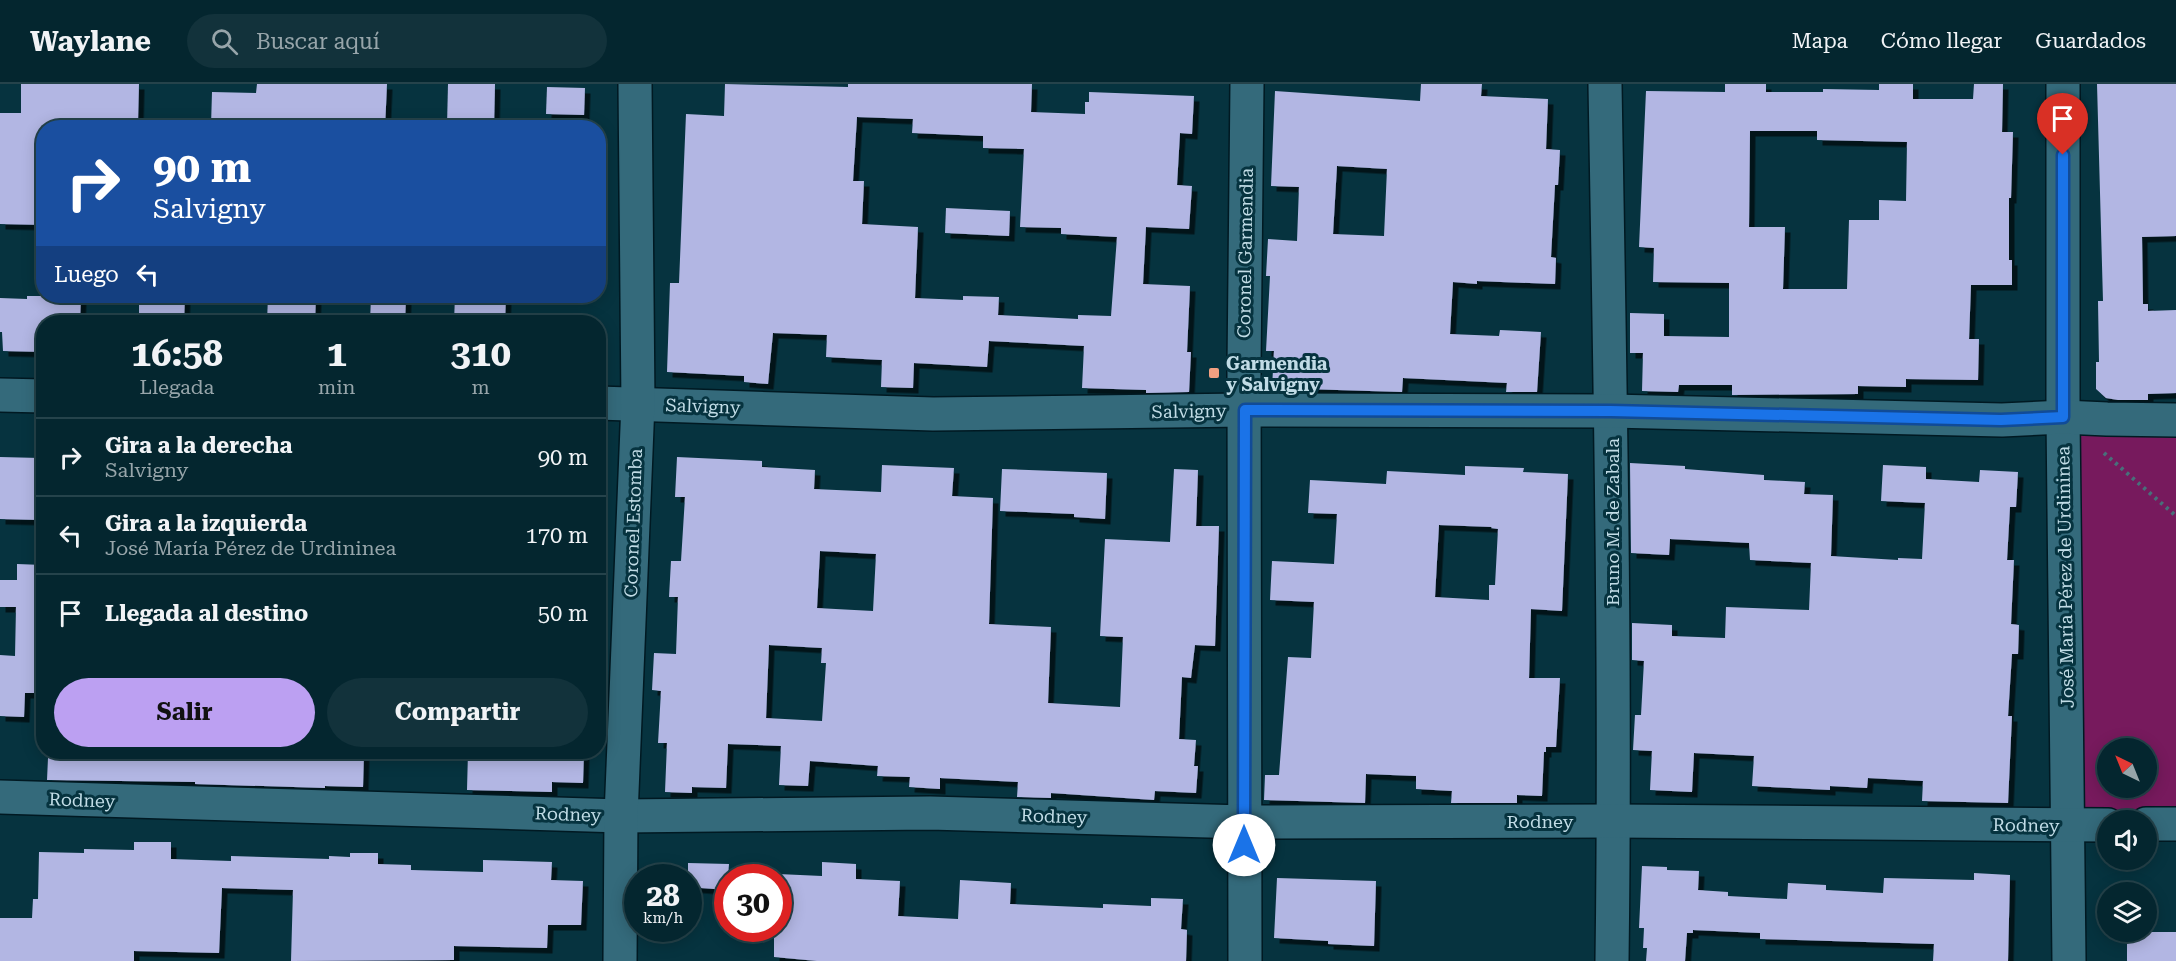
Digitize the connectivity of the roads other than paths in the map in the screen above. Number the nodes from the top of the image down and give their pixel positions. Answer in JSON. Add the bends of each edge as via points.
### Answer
{"nodes":[{"id":1,"x":635,"y":84,"type":"edge"},
{"id":2,"x":1247,"y":84,"type":"edge"},
{"id":3,"x":1605,"y":84,"type":"edge"},
{"id":4,"x":2063,"y":84,"type":"edge"},
{"id":5,"x":0,"y":395,"type":"edge"},
{"id":6,"x":36,"y":396,"type":"edge"},
{"id":7,"x":606,"y":403,"type":"edge"},
{"id":8,"x":638,"y":403,"type":"junction"},
{"id":9,"x":1245,"y":410,"type":"junction"},
{"id":10,"x":1611,"y":411,"type":"junction"},
{"id":11,"x":2063,"y":417,"type":"junction"},
{"id":12,"x":2176,"y":420,"type":"edge"},
{"id":13,"x":0,"y":797,"type":"edge"},
{"id":14,"x":621,"y":816,"type":"junction"},
{"id":15,"x":1614,"y":821,"type":"junction"},
{"id":16,"x":1244,"y":822,"type":"junction"},
{"id":17,"x":2157,"y":824,"type":"edge"},
{"id":18,"x":2176,"y":824,"type":"edge"},
{"id":19,"x":2097,"y":825,"type":"edge"},
{"id":20,"x":2069,"y":826,"type":"junction"},
{"id":21,"x":620,"y":961,"type":"edge"},
{"id":22,"x":1245,"y":961,"type":"edge"},
{"id":23,"x":1612,"y":961,"type":"edge"},
{"id":24,"x":2069,"y":961,"type":"edge"}],
"edges":[{"from":1,"to":8,"type":"street","name":"Coronel Estomba"},
{"from":2,"to":9,"type":"street","name":"Coronel Garmendia"},
{"from":3,"to":10,"type":"street","name":"Bruno M. de Zabala"},
{"from":4,"to":11,"type":"street","name":"José María Pérez de Urdininea"},
{"from":5,"to":6,"type":"street"},
{"from":7,"to":8,"type":"street","name":"Salvigny"},
{"from":8,"to":9,"type":"street","name":"Salvigny","via":[[933,414]]},
{"from":8,"to":14,"type":"street","name":"Coronel Estomba"},
{"from":9,"to":10,"type":"street","name":"Salvigny"},
{"from":9,"to":16,"type":"street","name":"Coronel Garmendia"},
{"from":10,"to":11,"type":"street","name":"Salvigny"},
{"from":10,"to":15,"type":"street","name":"Bruno M. de Zabala"},
{"from":11,"to":12,"type":"street","name":"Salvigny"},
{"from":11,"to":20,"type":"street","name":"José María Pérez de Urdininea"},
{"from":13,"to":14,"type":"street","name":"Rodney"},
{"from":14,"to":16,"type":"street","name":"Rodney","via":[[930,813]]},
{"from":14,"to":21,"type":"street","name":"Coronel Estomba"},
{"from":15,"to":16,"type":"street","name":"Rodney"},
{"from":15,"to":20,"type":"street","name":"Rodney"},
{"from":15,"to":23,"type":"street","name":"Bruno M. de Zabala"},
{"from":16,"to":22,"type":"street","name":"Coronel Garmendia"},
{"from":17,"to":18,"type":"street"},
{"from":19,"to":20,"type":"street","name":"Rodney"},
{"from":20,"to":24,"type":"street","name":"José María Pérez de Urdininea"}]}
